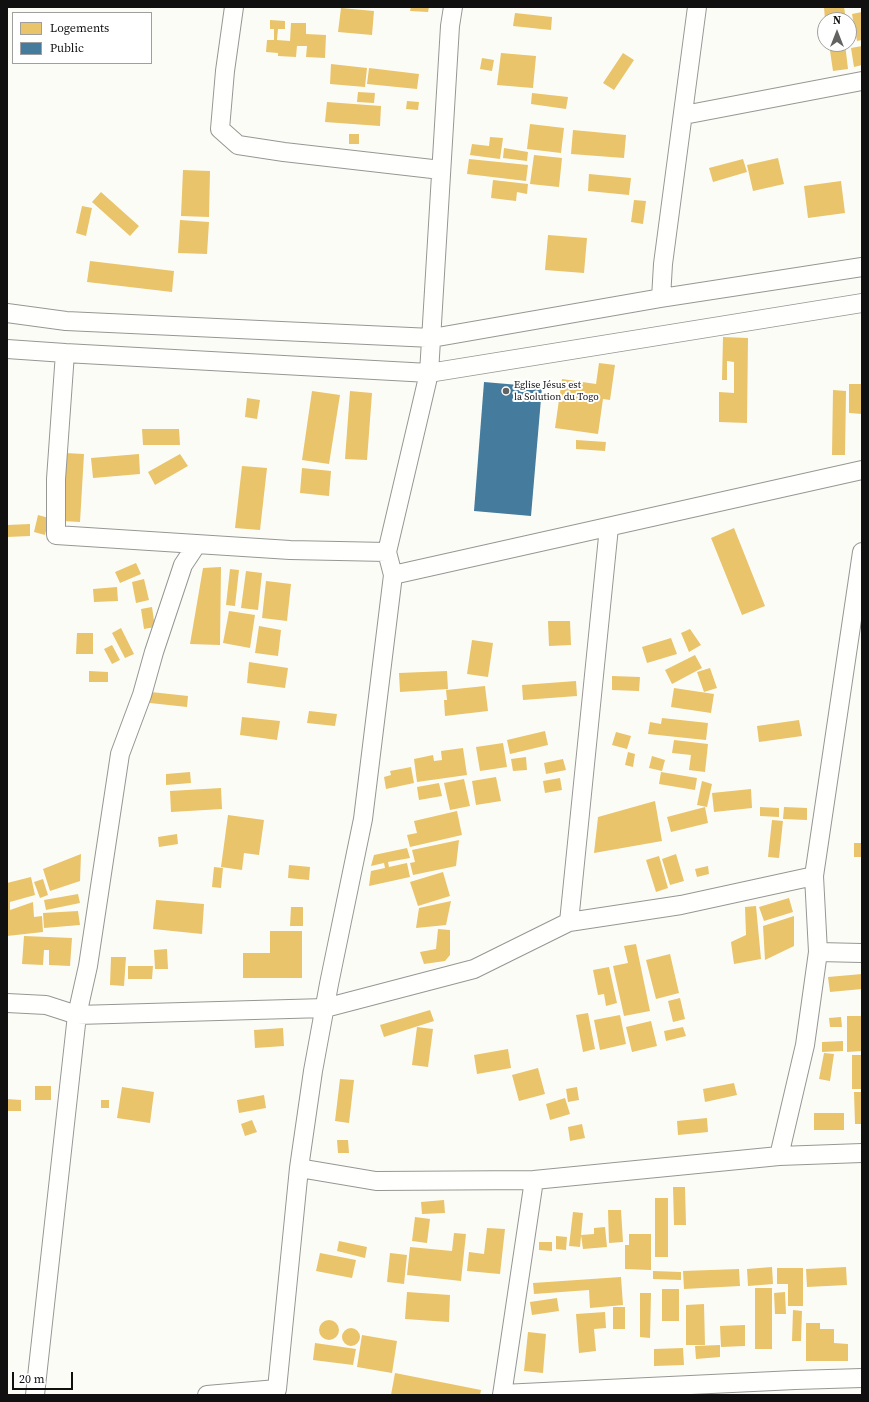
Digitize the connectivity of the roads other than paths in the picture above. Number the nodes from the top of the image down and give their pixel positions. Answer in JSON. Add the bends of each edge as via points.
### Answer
{"nodes":[{"id":1,"x":234,"y":7,"type":"edge"},
{"id":2,"x":453,"y":7,"type":"edge"},
{"id":3,"x":697,"y":7,"type":"edge"},
{"id":4,"x":862,"y":81,"type":"edge"},
{"id":5,"x":684,"y":115,"type":"junction"},
{"id":6,"x":441,"y":170,"type":"junction"},
{"id":7,"x":862,"y":267,"type":"edge"},
{"id":8,"x":661,"y":298,"type":"junction"},
{"id":9,"x":862,"y":303,"type":"edge"},
{"id":10,"x":7,"y":313,"type":"edge"},
{"id":11,"x":432,"y":338,"type":"junction"},
{"id":12,"x":7,"y":349,"type":"edge"},
{"id":13,"x":65,"y":353,"type":"junction"},
{"id":14,"x":429,"y":372,"type":"junction"},
{"id":15,"x":862,"y":470,"type":"edge"},
{"id":16,"x":609,"y":527,"type":"junction"},
{"id":17,"x":197,"y":544,"type":"junction"},
{"id":18,"x":387,"y":552,"type":"junction"},
{"id":19,"x":862,"y":552,"type":"edge"},
{"id":20,"x":393,"y":575,"type":"junction"},
{"id":21,"x":814,"y":876,"type":"junction"},
{"id":22,"x":569,"y":922,"type":"junction"},
{"id":23,"x":818,"y":952,"type":"junction"},
{"id":24,"x":862,"y":952,"type":"edge"},
{"id":25,"x":7,"y":1003,"type":"edge"},
{"id":26,"x":325,"y":1008,"type":"junction"},
{"id":27,"x":77,"y":1015,"type":"junction"},
{"id":28,"x":862,"y":1153,"type":"edge"},
{"id":29,"x":779,"y":1156,"type":"junction"},
{"id":30,"x":299,"y":1168,"type":"junction"},
{"id":31,"x":534,"y":1180,"type":"junction"},
{"id":32,"x":862,"y":1378,"type":"edge"},
{"id":33,"x":276,"y":1392,"type":"edge"},
{"id":34,"x":502,"y":1394,"type":"edge"},
{"id":35,"x":35,"y":1395,"type":"edge"},
{"id":36,"x":207,"y":1395,"type":"edge"}],
"edges":[{"from":1,"to":6,"type":"street","via":[[220,129],[238,145]]},
{"from":2,"to":6,"type":"street"},
{"from":3,"to":5,"type":"street"},
{"from":4,"to":5,"type":"street"},
{"from":5,"to":8,"type":"street","via":[[663,264]]},
{"from":6,"to":11,"type":"street"},
{"from":7,"to":8,"type":"street"},
{"from":8,"to":11,"type":"street"},
{"from":9,"to":14,"type":"street"},
{"from":10,"to":11,"type":"street","via":[[66,321]]},
{"from":11,"to":14,"type":"street"},
{"from":12,"to":13,"type":"street"},
{"from":13,"to":14,"type":"street"},
{"from":13,"to":17,"type":"street","via":[[56,480],[56,536]]},
{"from":14,"to":18,"type":"street"},
{"from":15,"to":16,"type":"street"},
{"from":16,"to":20,"type":"street"},
{"from":16,"to":22,"type":"street"},
{"from":17,"to":18,"type":"street","via":[[290,550]]},
{"from":17,"to":27,"type":"street","via":[[183,565],[142,695],[120,754],[88,966]]},
{"from":18,"to":20,"type":"street"},
{"from":19,"to":21,"type":"street"},
{"from":20,"to":26,"type":"street","via":[[363,818]]},
{"from":21,"to":22,"type":"street","via":[[680,905]]},
{"from":21,"to":23,"type":"street"},
{"from":22,"to":26,"type":"street","via":[[474,969]]},
{"from":23,"to":24,"type":"street"},
{"from":23,"to":29,"type":"street","via":[[805,1045]]},
{"from":25,"to":27,"type":"street","via":[[46,1005]]},
{"from":26,"to":27,"type":"street"},
{"from":26,"to":30,"type":"street"},
{"from":27,"to":35,"type":"street"},
{"from":28,"to":29,"type":"street"},
{"from":29,"to":31,"type":"street"},
{"from":30,"to":31,"type":"street","via":[[376,1181]]},
{"from":30,"to":33,"type":"street"},
{"from":31,"to":34,"type":"street"},
{"from":32,"to":34,"type":"street"},
{"from":33,"to":36,"type":"street"}]}
